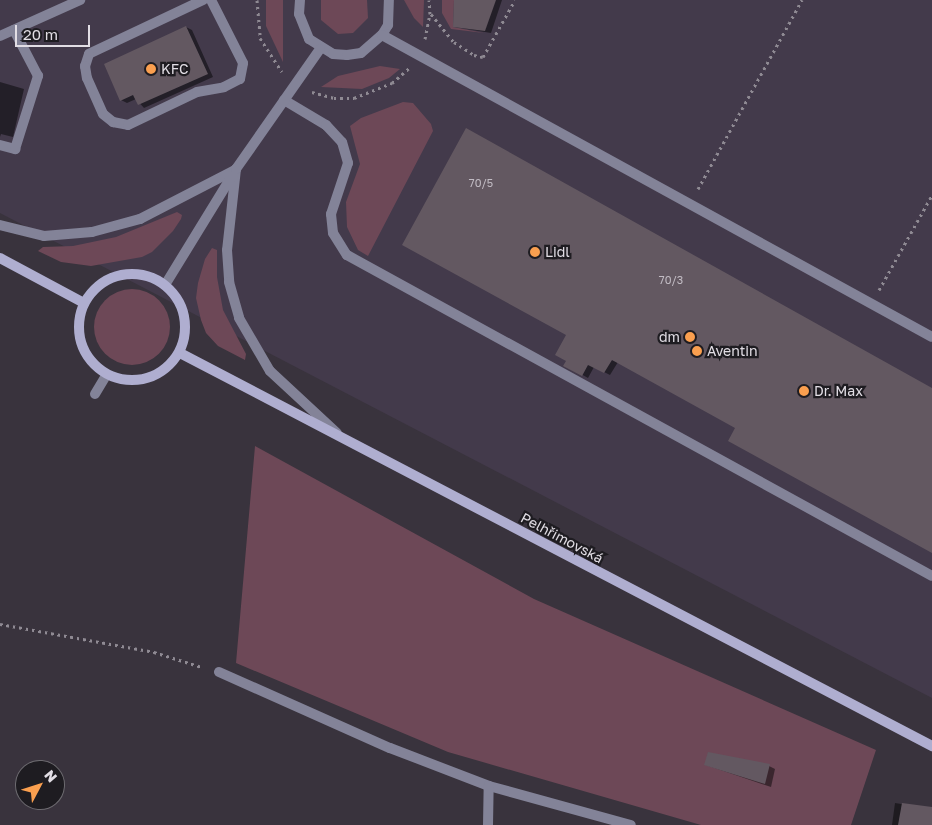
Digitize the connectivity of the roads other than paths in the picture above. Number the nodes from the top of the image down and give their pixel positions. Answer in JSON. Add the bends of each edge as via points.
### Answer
{"nodes":[{"id":1,"x":80,"y":0,"type":"edge"},
{"id":2,"x":203,"y":0,"type":"edge"},
{"id":3,"x":211,"y":0,"type":"edge"},
{"id":4,"x":300,"y":0,"type":"edge"},
{"id":5,"x":389,"y":0,"type":"edge"},
{"id":6,"x":14,"y":30,"type":"junction"},
{"id":7,"x":382,"y":35,"type":"junction"},
{"id":8,"x":0,"y":36,"type":"edge"},
{"id":9,"x":320,"y":48,"type":"junction"},
{"id":10,"x":284,"y":100,"type":"junction"},
{"id":11,"x":0,"y":145,"type":"edge"},
{"id":12,"x":236,"y":169,"type":"junction"},
{"id":13,"x":0,"y":225,"type":"edge"},
{"id":14,"x":0,"y":258,"type":"edge"},
{"id":15,"x":164,"y":285,"type":"junction"},
{"id":16,"x":84,"y":303,"type":"junction"},
{"id":17,"x":932,"y":337,"type":"edge"},
{"id":18,"x":180,"y":353,"type":"junction"},
{"id":19,"x":106,"y":374,"type":"junction"},
{"id":20,"x":95,"y":394,"type":"dead end"},
{"id":21,"x":341,"y":437,"type":"junction"},
{"id":22,"x":932,"y":576,"type":"edge"},
{"id":23,"x":219,"y":672,"type":"road end"},
{"id":24,"x":932,"y":746,"type":"edge"},
{"id":25,"x":488,"y":786,"type":"junction"},
{"id":26,"x":488,"y":825,"type":"edge"},
{"id":27,"x":631,"y":825,"type":"edge"}],
"edges":[{"from":1,"to":6,"type":"street"},
{"from":2,"to":3,"type":"street","via":[[89,54],[84,66],[103,114],[113,122],[128,125],[197,92],[224,88],[240,79],[243,63]]},
{"from":4,"to":9,"type":"street","via":[[302,28]]},
{"from":5,"to":7,"type":"street","via":[[388,25]]},
{"from":6,"to":8,"type":"street"},
{"from":6,"to":11,"type":"street","via":[[38,76],[15,149]]},
{"from":7,"to":9,"type":"street","via":[[373,46],[354,54],[333,54]]},
{"from":7,"to":17,"type":"street"},
{"from":9,"to":10,"type":"street"},
{"from":10,"to":12,"type":"street"},
{"from":10,"to":22,"type":"street","via":[[326,125],[342,142],[348,163],[331,214],[333,233],[347,255]]},
{"from":12,"to":13,"type":"street","via":[[140,219],[92,232],[44,236]]},
{"from":12,"to":15,"type":"street"},
{"from":12,"to":21,"type":"street","via":[[227,250],[229,282],[239,318],[270,371]]},
{"from":14,"to":16,"type":"main road"},
{"from":15,"to":16,"type":"main road","via":[[151,277],[120,274],[94,290]]},
{"from":15,"to":18,"type":"main road","via":[[182,308],[185,331]]},
{"from":16,"to":19,"type":"main road","via":[[80,316],[81,343],[86,356]]},
{"from":18,"to":19,"type":"main road","via":[[160,373],[148,378],[120,379]]},
{"from":18,"to":21,"type":"main road","name":"Pelhřimovská"},
{"from":19,"to":20,"type":"street"},
{"from":21,"to":24,"type":"main road","name":"Pelhřimovská"},
{"from":23,"to":25,"type":"street","via":[[390,748]]},
{"from":25,"to":26,"type":"street"},
{"from":25,"to":27,"type":"street"}]}
